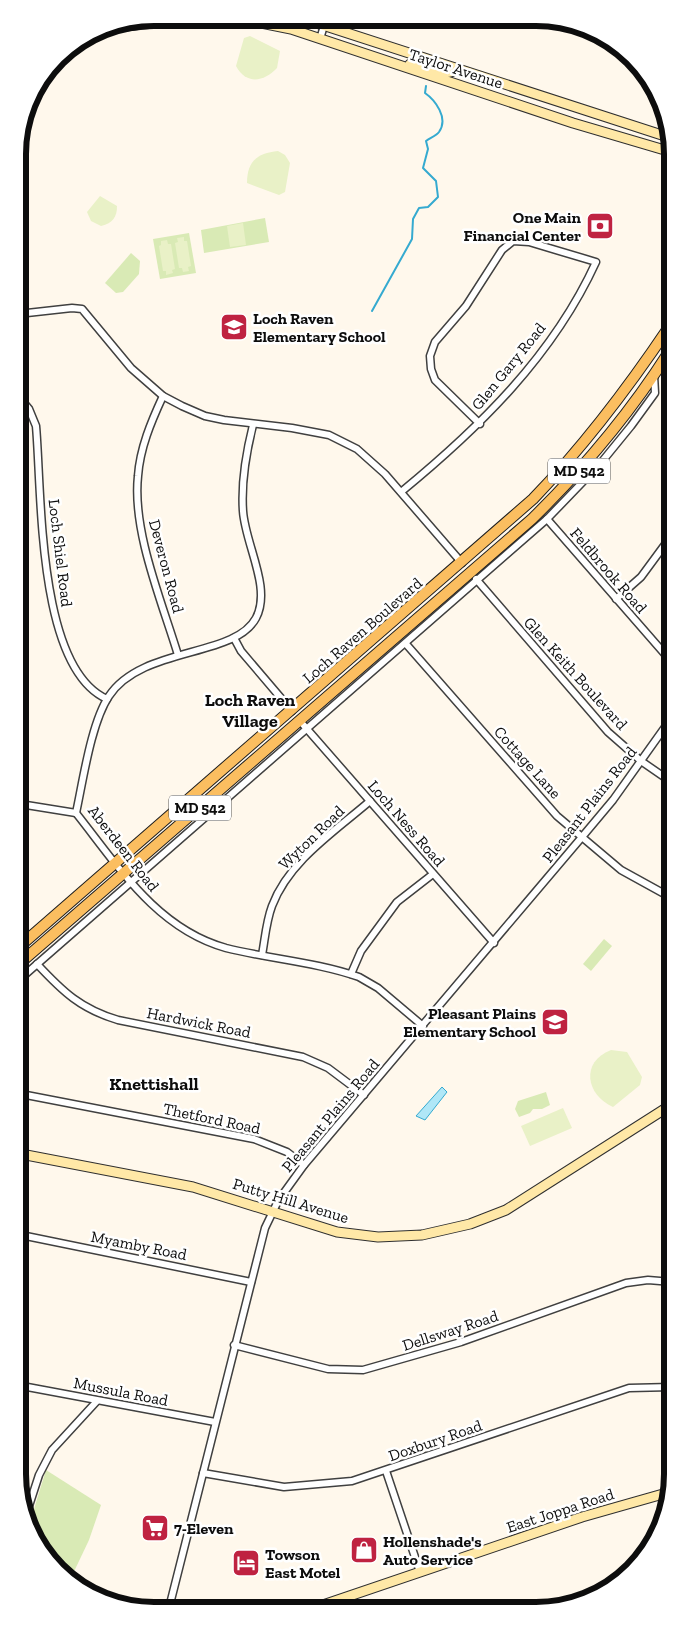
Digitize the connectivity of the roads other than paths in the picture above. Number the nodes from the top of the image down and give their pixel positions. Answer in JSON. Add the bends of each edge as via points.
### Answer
{"nodes":[{"id":1,"x":277,"y":26,"type":"edge"},
{"id":2,"x":324,"y":26,"type":"edge"},
{"id":3,"x":337,"y":26,"type":"edge"},
{"id":4,"x":320,"y":39,"type":"junction"},
{"id":5,"x":402,"y":66,"type":"junction"},
{"id":6,"x":458,"y":68,"type":"junction"},
{"id":7,"x":663,"y":135,"type":"edge"},
{"id":8,"x":664,"y":150,"type":"edge"},
{"id":9,"x":27,"y":313,"type":"edge"},
{"id":10,"x":664,"y":334,"type":"edge"},
{"id":11,"x":664,"y":360,"type":"edge"},
{"id":12,"x":654,"y":374,"type":"junction"},
{"id":13,"x":163,"y":396,"type":"junction"},
{"id":14,"x":27,"y":407,"type":"edge"},
{"id":15,"x":480,"y":424,"type":"junction"},
{"id":16,"x":253,"y":425,"type":"junction"},
{"id":17,"x":401,"y":492,"type":"junction"},
{"id":18,"x":547,"y":519,"type":"junction"},
{"id":19,"x":664,"y":546,"type":"edge"},
{"id":20,"x":462,"y":563,"type":"junction"},
{"id":21,"x":474,"y":577,"type":"junction"},
{"id":22,"x":616,"y":599,"type":"junction"},
{"id":23,"x":234,"y":638,"type":"junction"},
{"id":24,"x":406,"y":644,"type":"junction"},
{"id":25,"x":664,"y":653,"type":"edge"},
{"id":26,"x":178,"y":655,"type":"junction"},
{"id":27,"x":107,"y":699,"type":"junction"},
{"id":28,"x":292,"y":711,"type":"junction"},
{"id":29,"x":300,"y":721,"type":"junction"},
{"id":30,"x":664,"y":729,"type":"edge"},
{"id":31,"x":308,"y":730,"type":"junction"},
{"id":32,"x":641,"y":761,"type":"junction"},
{"id":33,"x":664,"y":777,"type":"edge"},
{"id":34,"x":370,"y":801,"type":"junction"},
{"id":35,"x":27,"y":805,"type":"edge"},
{"id":36,"x":76,"y":813,"type":"junction"},
{"id":37,"x":582,"y":837,"type":"junction"},
{"id":38,"x":116,"y":863,"type":"junction"},
{"id":39,"x":124,"y":874,"type":"junction"},
{"id":40,"x":434,"y":874,"type":"junction"},
{"id":41,"x":131,"y":882,"type":"junction"},
{"id":42,"x":663,"y":893,"type":"edge"},
{"id":43,"x":26,"y":940,"type":"edge"},
{"id":44,"x":494,"y":943,"type":"junction"},
{"id":45,"x":262,"y":955,"type":"junction"},
{"id":46,"x":26,"y":958,"type":"edge"},
{"id":47,"x":37,"y":964,"type":"junction"},
{"id":48,"x":26,"y":973,"type":"edge"},
{"id":49,"x":351,"y":974,"type":"junction"},
{"id":50,"x":424,"y":1026,"type":"junction"},
{"id":51,"x":26,"y":1095,"type":"edge"},
{"id":52,"x":364,"y":1095,"type":"junction"},
{"id":53,"x":663,"y":1110,"type":"edge"},
{"id":54,"x":26,"y":1155,"type":"edge"},
{"id":55,"x":304,"y":1165,"type":"junction"},
{"id":56,"x":272,"y":1212,"type":"junction"},
{"id":57,"x":26,"y":1236,"type":"edge"},
{"id":58,"x":663,"y":1281,"type":"edge"},
{"id":59,"x":251,"y":1282,"type":"junction"},
{"id":60,"x":234,"y":1345,"type":"junction"},
{"id":61,"x":26,"y":1387,"type":"edge"},
{"id":62,"x":663,"y":1387,"type":"edge"},
{"id":63,"x":97,"y":1401,"type":"junction"},
{"id":64,"x":214,"y":1422,"type":"junction"},
{"id":65,"x":386,"y":1471,"type":"junction"},
{"id":66,"x":203,"y":1473,"type":"junction"},
{"id":67,"x":662,"y":1494,"type":"edge"},
{"id":68,"x":30,"y":1503,"type":"edge"},
{"id":69,"x":420,"y":1572,"type":"junction"},
{"id":70,"x":171,"y":1602,"type":"edge"},
{"id":71,"x":332,"y":1602,"type":"edge"}],
"edges":[{"from":1,"to":4,"type":"main road","name":"Taylor Avenue"},
{"from":2,"to":4,"type":"street"},
{"from":3,"to":6,"type":"main road","name":"Taylor Avenue"},
{"from":4,"to":5,"type":"main road","name":"Taylor Avenue"},
{"from":5,"to":6,"type":"main road","via":[[419,65],[444,73]]},
{"from":5,"to":8,"type":"main road","name":"Taylor Avenue"},
{"from":6,"to":7,"type":"main road","name":"Taylor Avenue"},
{"from":9,"to":13,"type":"street","via":[[82,309],[118,355]]},
{"from":10,"to":20,"type":"main road","name":"Loch Raven Boulevard","number":"MD 542","via":[[617,401],[561,470]]},
{"from":11,"to":12,"type":"main road","name":"Loch Raven Boulevard","number":"MD 542"},
{"from":12,"to":18,"type":"street","name":"Loch Raven Boulevard","via":[[655,393],[600,464]]},
{"from":12,"to":21,"type":"main road","name":"Loch Raven Boulevard","number":"MD 542","via":[[579,471]]},
{"from":13,"to":16,"type":"street","via":[[205,416]]},
{"from":13,"to":26,"type":"street","name":"Deveron Road","via":[[140,462],[138,513]]},
{"from":14,"to":27,"type":"street","name":"Loch Shiel Road","via":[[36,426],[48,580],[60,635],[81,678],[96,694]]},
{"from":15,"to":15,"type":"street","name":"Glen Gary Road","via":[[435,380],[430,362],[435,342],[466,306],[509,243],[520,240],[596,262],[570,310],[542,351]]},
{"from":15,"to":17,"type":"street","name":"Glen Gary Road"},
{"from":16,"to":17,"type":"street","via":[[311,431],[343,440],[373,461]]},
{"from":16,"to":23,"type":"street","name":"Aberdeen Road","via":[[242,481],[243,513],[261,603],[250,627]]},
{"from":17,"to":20,"type":"street"},
{"from":18,"to":21,"type":"street","name":"Loch Raven Boulevard"},
{"from":18,"to":22,"type":"street","name":"Feldbrook Road"},
{"from":19,"to":22,"type":"street","via":[[641,577]]},
{"from":20,"to":21,"type":"main road"},
{"from":20,"to":28,"type":"main road","name":"Loch Raven Boulevard","number":"MD 542"},
{"from":21,"to":24,"type":"street","name":"Loch Raven Boulevard"},
{"from":21,"to":29,"type":"main road","name":"Loch Raven Boulevard","number":"MD 542"},
{"from":21,"to":32,"type":"street","name":"Glen Keith Boulevard","via":[[591,713]]},
{"from":22,"to":25,"type":"street","name":"Feldbrook Road"},
{"from":23,"to":26,"type":"street","name":"Aberdeen Road"},
{"from":23,"to":28,"type":"street","via":[[241,651]]},
{"from":24,"to":31,"type":"street","name":"Loch Raven Boulevard"},
{"from":24,"to":37,"type":"street","name":"Cottage Lane","via":[[540,798]]},
{"from":26,"to":27,"type":"street","name":"Aberdeen Road","via":[[136,672]]},
{"from":27,"to":36,"type":"street","name":"Aberdeen Road","via":[[96,726]]},
{"from":28,"to":29,"type":"main road"},
{"from":28,"to":38,"type":"main road","name":"Loch Raven Boulevard","number":"MD 542"},
{"from":29,"to":31,"type":"street","name":"Loch Ness Road"},
{"from":29,"to":39,"type":"main road","name":"Loch Raven Boulevard","number":"MD 542"},
{"from":30,"to":32,"type":"street","name":"Pleasant Plains Road"},
{"from":31,"to":34,"type":"street","name":"Loch Ness Road"},
{"from":31,"to":41,"type":"street","name":"Loch Raven Boulevard"},
{"from":32,"to":33,"type":"street","name":"Glen Keith Boulevard"},
{"from":32,"to":37,"type":"street","name":"Pleasant Plains Road"},
{"from":34,"to":40,"type":"street","name":"Loch Ness Road"},
{"from":34,"to":45,"type":"street","name":"Wyton Road","via":[[288,876],[271,909]]},
{"from":35,"to":36,"type":"street"},
{"from":36,"to":38,"type":"street","name":"Aberdeen Road"},
{"from":37,"to":42,"type":"street","name":"Cottage Lane","via":[[621,870]]},
{"from":37,"to":44,"type":"street","name":"Pleasant Plains Road"},
{"from":38,"to":39,"type":"street","name":"Aberdeen Road"},
{"from":38,"to":43,"type":"main road","name":"Loch Raven Boulevard","number":"MD 542"},
{"from":39,"to":41,"type":"street","name":"Aberdeen Road"},
{"from":39,"to":46,"type":"main road","name":"Loch Raven Boulevard","number":"MD 542"},
{"from":40,"to":44,"type":"street","name":"Loch Ness Road"},
{"from":40,"to":49,"type":"street","via":[[397,902],[361,951]]},
{"from":41,"to":45,"type":"street","name":"Aberdeen Road","via":[[155,908],[187,932],[212,943]]},
{"from":41,"to":47,"type":"street","name":"Loch Raven Boulevard"},
{"from":44,"to":50,"type":"street","name":"Pleasant Plains Road"},
{"from":45,"to":49,"type":"street","name":"Aberdeen Road"},
{"from":47,"to":48,"type":"street","name":"Loch Raven Boulevard"},
{"from":47,"to":52,"type":"street","name":"Hardwick Road","via":[[70,997],[92,1011],[118,1020],[303,1057],[328,1068]]},
{"from":49,"to":50,"type":"street","name":"Aberdeen Road","via":[[378,988]]},
{"from":50,"to":52,"type":"street","name":"Pleasant Plains Road"},
{"from":51,"to":55,"type":"street","name":"Thetford Road","via":[[254,1140],[287,1152]]},
{"from":52,"to":55,"type":"street","name":"Pleasant Plains Road"},
{"from":53,"to":56,"type":"main road","name":"Putty Hill Avenue","via":[[523,1201],[496,1215],[462,1226],[422,1235],[378,1237],[330,1230]]},
{"from":54,"to":56,"type":"main road","name":"Putty Hill Avenue","via":[[193,1187]]},
{"from":55,"to":56,"type":"street","name":"Pleasant Plains Road"},
{"from":56,"to":59,"type":"street","name":"Pleasant Plains Road"},
{"from":57,"to":59,"type":"street","name":"Myamby Road"},
{"from":58,"to":60,"type":"street","name":"Dellsway Road","via":[[626,1283],[403,1360],[354,1371],[328,1369]]},
{"from":59,"to":60,"type":"street","name":"Pleasant Plains Road"},
{"from":60,"to":64,"type":"street","name":"Pleasant Plains Road"},
{"from":61,"to":63,"type":"street","name":"Mussula Road"},
{"from":62,"to":65,"type":"street","name":"Doxbury Road","via":[[629,1388]]},
{"from":63,"to":64,"type":"street","name":"Mussula Road"},
{"from":63,"to":68,"type":"street","via":[[52,1450]]},
{"from":64,"to":66,"type":"street","name":"Pleasant Plains Road"},
{"from":65,"to":66,"type":"street","name":"Doxbury Road","via":[[338,1484],[284,1487]]},
{"from":65,"to":69,"type":"street"},
{"from":66,"to":70,"type":"street","name":"Pleasant Plains Road"},
{"from":67,"to":69,"type":"main road","name":"East Joppa Road","via":[[604,1510]]},
{"from":69,"to":71,"type":"main road","name":"East Joppa Road"}]}
